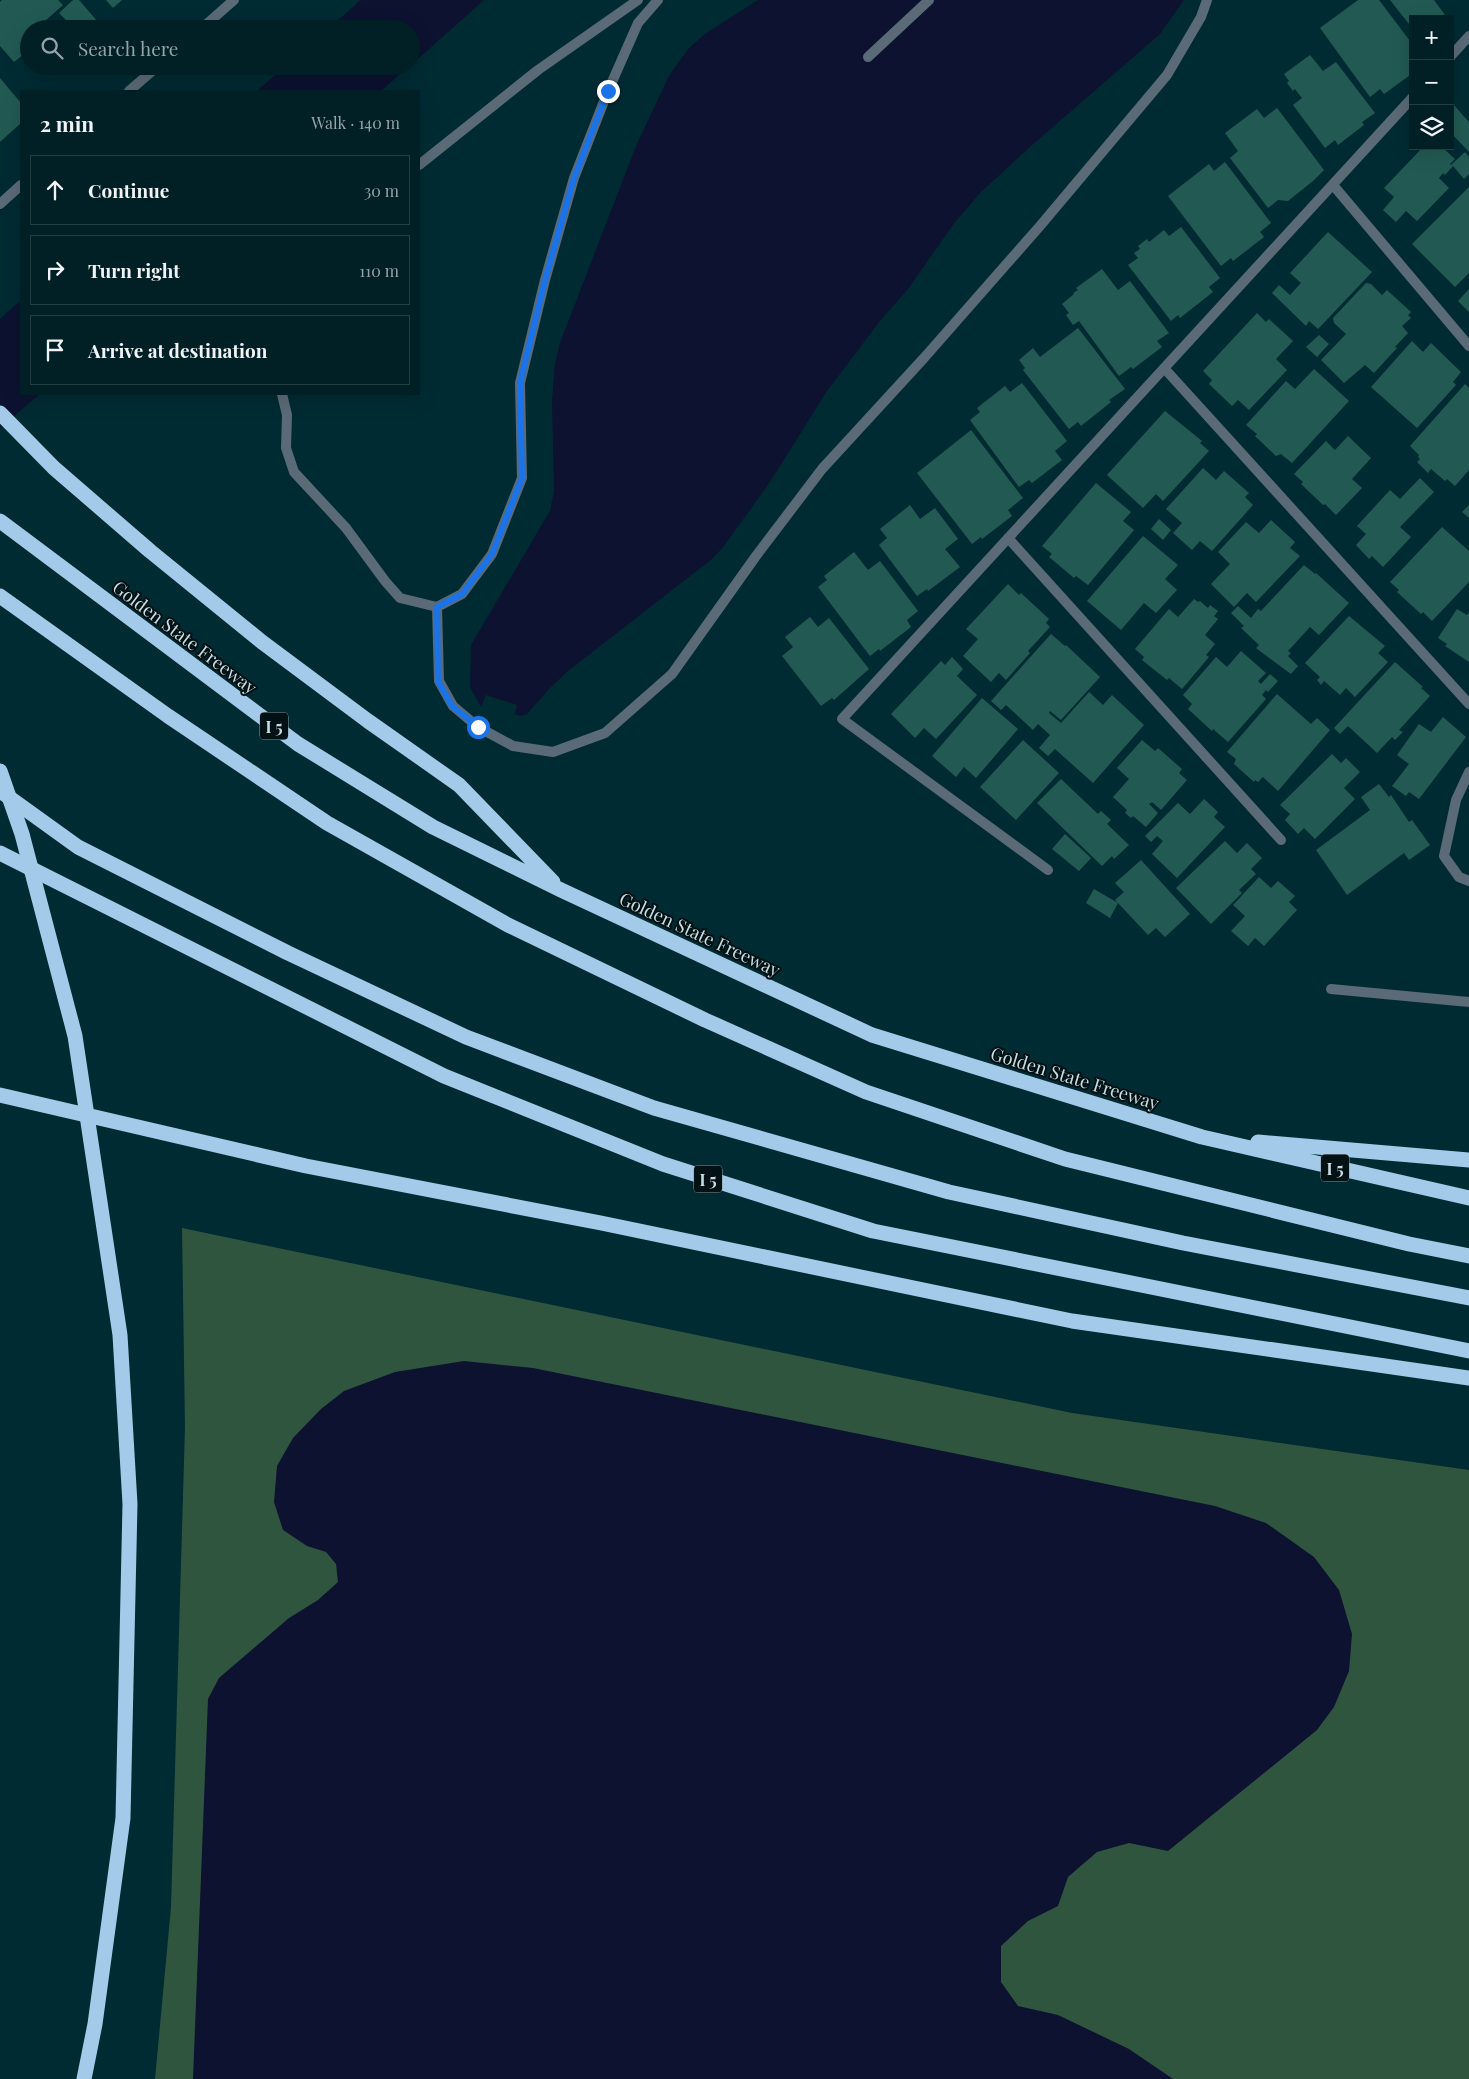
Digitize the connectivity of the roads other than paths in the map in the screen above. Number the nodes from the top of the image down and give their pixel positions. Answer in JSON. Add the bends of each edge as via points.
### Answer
{"nodes":[{"id":1,"x":234,"y":0,"type":"edge"},
{"id":2,"x":638,"y":0,"type":"edge"},
{"id":3,"x":658,"y":0,"type":"edge"},
{"id":4,"x":929,"y":0,"type":"edge"},
{"id":5,"x":1207,"y":0,"type":"edge"},
{"id":6,"x":211,"y":20,"type":"edge"},
{"id":7,"x":1469,"y":36,"type":"edge"},
{"id":8,"x":1454,"y":53,"type":"edge"},
{"id":9,"x":868,"y":57,"type":"dead end"},
{"id":10,"x":148,"y":75,"type":"edge"},
{"id":11,"x":130,"y":90,"type":"edge"},
{"id":12,"x":1409,"y":102,"type":"edge"},
{"id":13,"x":420,"y":164,"type":"edge"},
{"id":14,"x":1333,"y":185,"type":"junction"},
{"id":15,"x":20,"y":186,"type":"edge"},
{"id":16,"x":0,"y":204,"type":"edge"},
{"id":17,"x":1469,"y":346,"type":"edge"},
{"id":18,"x":1164,"y":368,"type":"junction"},
{"id":19,"x":282,"y":395,"type":"edge"},
{"id":20,"x":0,"y":413,"type":"edge"},
{"id":21,"x":4,"y":525,"type":"edge"},
{"id":22,"x":1008,"y":538,"type":"junction"},
{"id":23,"x":0,"y":596,"type":"edge"},
{"id":24,"x":437,"y":607,"type":"junction"},
{"id":25,"x":1469,"y":704,"type":"edge"},
{"id":26,"x":0,"y":771,"type":"edge"},
{"id":27,"x":1469,"y":772,"type":"edge"},
{"id":28,"x":0,"y":791,"type":"edge"},
{"id":29,"x":1281,"y":840,"type":"dead end"},
{"id":30,"x":0,"y":853,"type":"edge"},
{"id":31,"x":1048,"y":870,"type":"dead end"},
{"id":32,"x":1469,"y":881,"type":"edge"},
{"id":33,"x":561,"y":890,"type":"junction"},
{"id":34,"x":1331,"y":989,"type":"dead end"},
{"id":35,"x":1469,"y":1002,"type":"edge"},
{"id":36,"x":0,"y":1096,"type":"edge"},
{"id":37,"x":1202,"y":1137,"type":"junction"},
{"id":38,"x":1469,"y":1160,"type":"edge"},
{"id":39,"x":1469,"y":1198,"type":"edge"},
{"id":40,"x":1469,"y":1256,"type":"edge"},
{"id":41,"x":1469,"y":1298,"type":"edge"},
{"id":42,"x":1469,"y":1351,"type":"edge"},
{"id":43,"x":1469,"y":1378,"type":"edge"},
{"id":44,"x":84,"y":2079,"type":"edge"}],
"edges":[{"from":1,"to":6,"type":"lane"},
{"from":2,"to":13,"type":"lane","via":[[538,70]]},
{"from":3,"to":24,"type":"lane","via":[[638,23],[574,178],[520,383],[522,478],[492,554],[462,594]]},
{"from":4,"to":9,"type":"lane"},
{"from":5,"to":24,"type":"lane","via":[[1201,17],[1167,75],[1040,226],[822,469],[672,674],[605,733],[553,752],[513,746],[478,727],[452,706],[438,681]]},
{"from":7,"to":8,"type":"lane"},
{"from":10,"to":11,"type":"lane"},
{"from":12,"to":14,"type":"lane"},
{"from":14,"to":17,"type":"lane"},
{"from":14,"to":18,"type":"lane"},
{"from":15,"to":16,"type":"lane"},
{"from":18,"to":22,"type":"lane"},
{"from":18,"to":25,"type":"lane"},
{"from":19,"to":24,"type":"lane","via":[[287,415],[286,448],[294,472],[346,528],[400,598]]},
{"from":20,"to":33,"type":"highway","via":[[54,468],[262,642],[459,785]]},
{"from":21,"to":33,"type":"highway","name":"Golden State Freeway","number":"I 5","via":[[298,744],[433,827]]},
{"from":22,"to":29,"type":"lane"},
{"from":22,"to":31,"type":"lane","via":[[842,719]]},
{"from":23,"to":40,"type":"highway","via":[[168,716],[327,823],[508,925],[714,1024],[866,1092],[1065,1159]]},
{"from":26,"to":44,"type":"highway","bridge":true,"via":[[22,834],[75,1036],[120,1335],[130,1504],[124,1818],[95,2024]]},
{"from":27,"to":32,"type":"lane","via":[[1456,800],[1444,856],[1459,877]]},
{"from":28,"to":41,"type":"highway","via":[[78,847],[288,953],[466,1037],[654,1108],[950,1192],[1182,1243]]},
{"from":30,"to":42,"type":"highway","number":"I 5","via":[[444,1076],[663,1164],[873,1231]]},
{"from":33,"to":37,"type":"highway","name":"Golden State Freeway","number":"I 5","via":[[872,1035]]},
{"from":34,"to":35,"type":"lane"},
{"from":36,"to":43,"type":"highway","via":[[306,1166],[601,1223],[1072,1322]]},
{"from":37,"to":38,"type":"highway"},
{"from":37,"to":39,"type":"highway","name":"Golden State Freeway","number":"I 5"}]}
